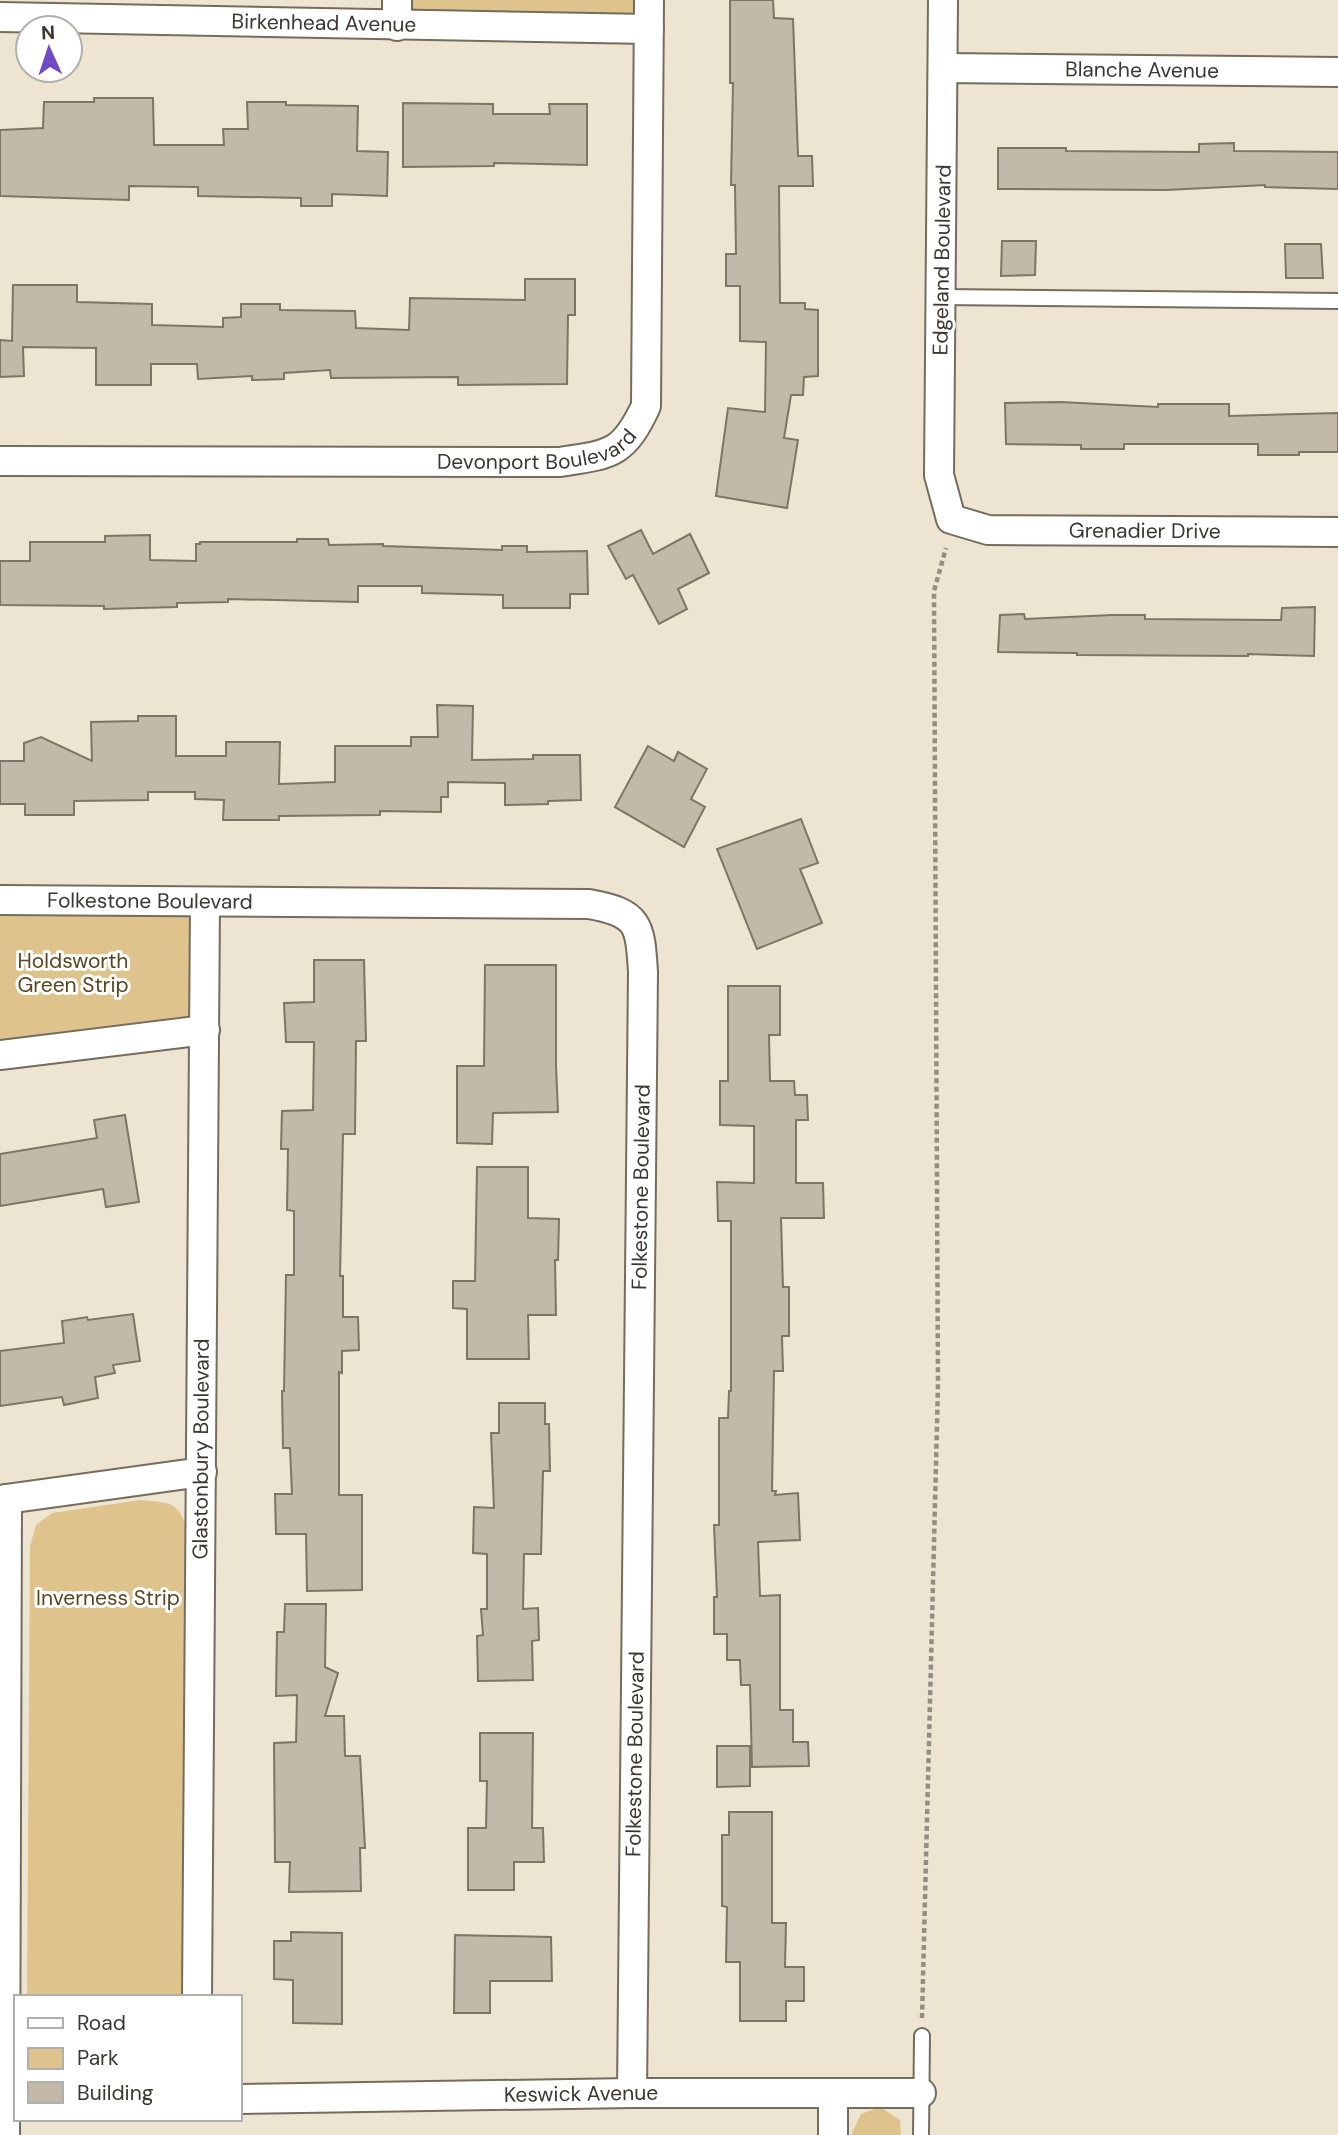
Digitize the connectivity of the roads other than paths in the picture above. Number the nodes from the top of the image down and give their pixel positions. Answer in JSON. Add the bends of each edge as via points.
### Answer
{"nodes":[{"id":1,"x":649,"y":0,"type":"edge"},
{"id":2,"x":943,"y":0,"type":"edge"},
{"id":3,"x":397,"y":13,"type":"edge"},
{"id":4,"x":0,"y":17,"type":"edge"},
{"id":5,"x":649,"y":29,"type":"junction"},
{"id":6,"x":944,"y":68,"type":"junction"},
{"id":7,"x":1338,"y":72,"type":"edge"},
{"id":8,"x":941,"y":297,"type":"junction"},
{"id":9,"x":1338,"y":301,"type":"edge"},
{"id":10,"x":0,"y":461,"type":"edge"},
{"id":11,"x":951,"y":519,"type":"joint"},
{"id":12,"x":1338,"y":532,"type":"edge"},
{"id":13,"x":0,"y":900,"type":"edge"},
{"id":14,"x":205,"y":902,"type":"junction"},
{"id":15,"x":205,"y":1030,"type":"junction"},
{"id":16,"x":0,"y":1055,"type":"edge"},
{"id":17,"x":202,"y":1472,"type":"junction"},
{"id":18,"x":4,"y":1500,"type":"edge"},
{"id":19,"x":197,"y":1995,"type":"edge"},
{"id":20,"x":922,"y":2036,"type":"road end"},
{"id":21,"x":632,"y":2093,"type":"junction"},
{"id":22,"x":921,"y":2093,"type":"junction"},
{"id":23,"x":833,"y":2094,"type":"junction"},
{"id":24,"x":242,"y":2099,"type":"edge"},
{"id":25,"x":11,"y":2106,"type":"edge"},
{"id":26,"x":5,"y":2135,"type":"edge"},
{"id":27,"x":833,"y":2135,"type":"edge"},
{"id":28,"x":921,"y":2135,"type":"edge"}],
"edges":[{"from":1,"to":5,"type":"street","name":"Devonport Boulevard"},
{"from":2,"to":6,"type":"street","name":"Edgeland Boulevard"},
{"from":3,"to":4,"type":"street","name":"Birkenhead Avenue"},
{"from":3,"to":5,"type":"street","name":"Birkenhead Avenue"},
{"from":5,"to":10,"type":"street","name":"Devonport Boulevard","via":[[646,406],[633,434],[607,454],[560,462]]},
{"from":6,"to":7,"type":"street","name":"Blanche Avenue"},
{"from":6,"to":8,"type":"street","name":"Edgeland Boulevard"},
{"from":8,"to":9,"type":"lane"},
{"from":8,"to":11,"type":"street","name":"Edgeland Boulevard","via":[[939,474]]},
{"from":11,"to":12,"type":"street","name":"Grenadier Drive","via":[[988,530]]},
{"from":13,"to":14,"type":"street","name":"Folkestone Boulevard"},
{"from":14,"to":15,"type":"street","name":"Glastonbury Boulevard"},
{"from":14,"to":21,"type":"street","name":"Folkestone Boulevard","via":[[589,904],[615,909],[641,934]]},
{"from":15,"to":16,"type":"street"},
{"from":15,"to":17,"type":"street","name":"Glastonbury Boulevard"},
{"from":17,"to":18,"type":"street"},
{"from":17,"to":19,"type":"street","name":"Glastonbury Boulevard"},
{"from":18,"to":25,"type":"street"},
{"from":20,"to":22,"type":"lane"},
{"from":21,"to":23,"type":"street","name":"Keswick Avenue"},
{"from":21,"to":24,"type":"street","name":"Keswick Avenue"},
{"from":22,"to":23,"type":"street","name":"Keswick Avenue"},
{"from":22,"to":28,"type":"lane"},
{"from":23,"to":27,"type":"street"},
{"from":25,"to":26,"type":"street"}]}
